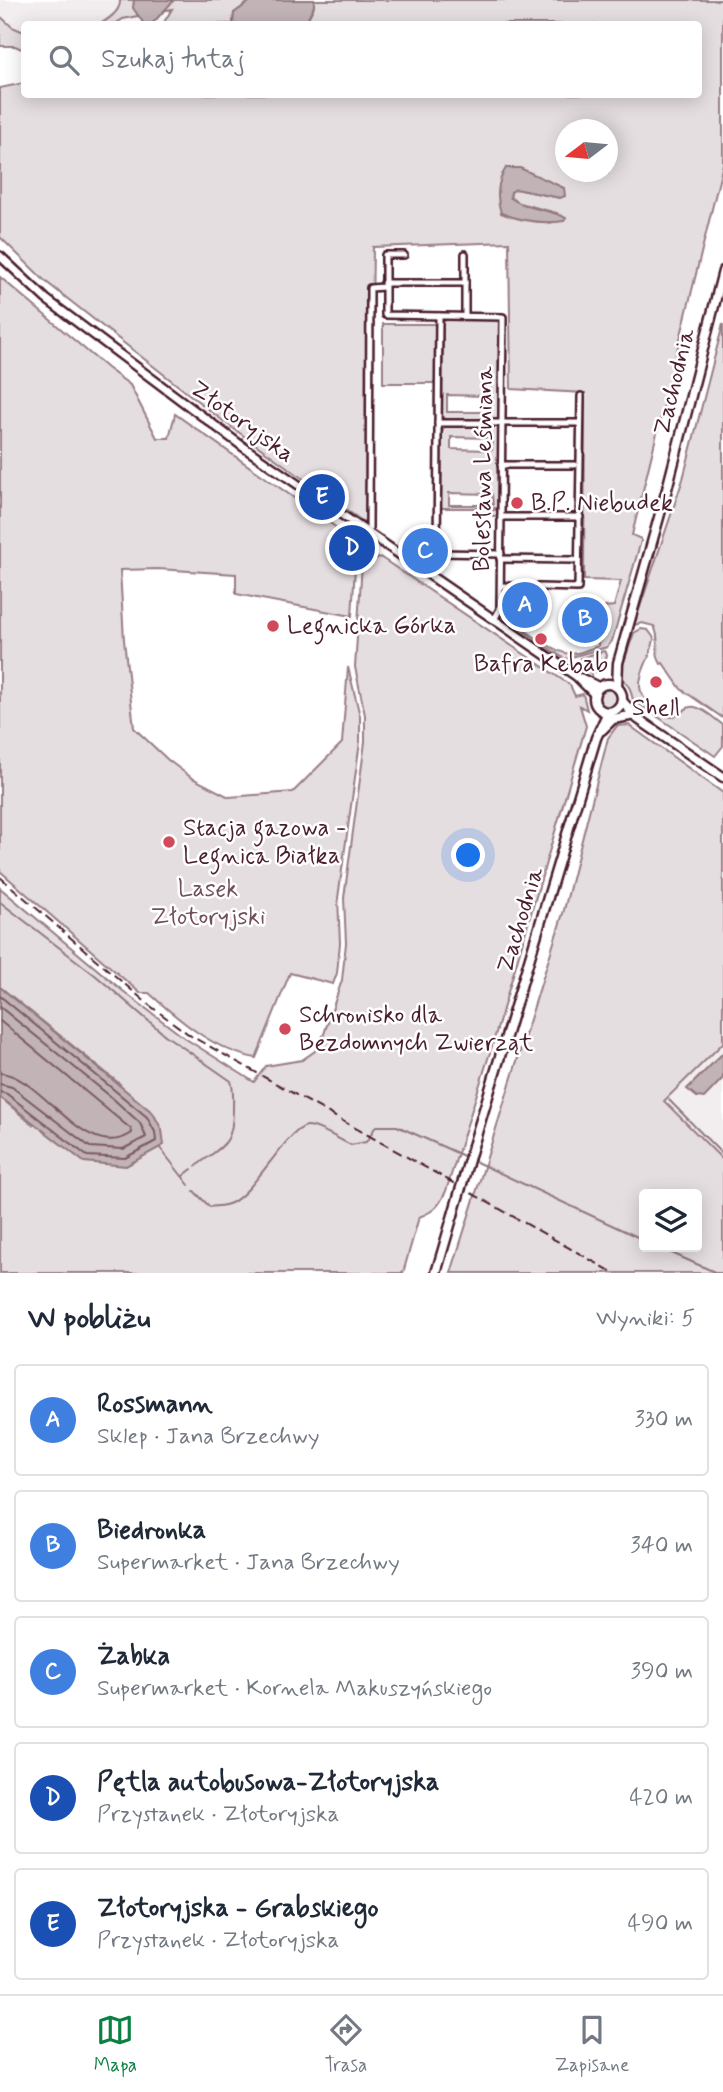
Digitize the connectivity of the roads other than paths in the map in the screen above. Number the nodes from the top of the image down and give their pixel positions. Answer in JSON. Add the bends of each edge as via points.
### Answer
{"nodes":[{"id":1,"x":465,"y":254,"type":"dead end"},
{"id":2,"x":404,"y":255,"type":"dead end"},
{"id":3,"x":0,"y":256,"type":"edge"},
{"id":4,"x":723,"y":271,"type":"edge"},
{"id":5,"x":465,"y":284,"type":"junction"},
{"id":6,"x":384,"y":285,"type":"junction"},
{"id":7,"x":439,"y":316,"type":"junction"},
{"id":8,"x":465,"y":316,"type":"junction"},
{"id":9,"x":581,"y":396,"type":"dead end"},
{"id":10,"x":438,"y":423,"type":"junction"},
{"id":11,"x":502,"y":423,"type":"junction"},
{"id":12,"x":580,"y":423,"type":"junction"},
{"id":13,"x":502,"y":465,"type":"junction"},
{"id":14,"x":575,"y":465,"type":"dead end"},
{"id":15,"x":501,"y":517,"type":"junction"},
{"id":16,"x":580,"y":517,"type":"junction"},
{"id":17,"x":369,"y":535,"type":"junction"},
{"id":18,"x":437,"y":553,"type":"junction"},
{"id":19,"x":500,"y":557,"type":"junction"},
{"id":20,"x":574,"y":560,"type":"dead end"},
{"id":21,"x":425,"y":573,"type":"junction"},
{"id":22,"x":500,"y":586,"type":"junction"},
{"id":23,"x":494,"y":620,"type":"junction"},
{"id":24,"x":618,"y":663,"type":"junction"},
{"id":25,"x":617,"y":687,"type":"junction"},
{"id":26,"x":600,"y":688,"type":"junction"},
{"id":27,"x":622,"y":701,"type":"junction"},
{"id":28,"x":598,"y":708,"type":"junction"},
{"id":29,"x":612,"y":711,"type":"junction"},
{"id":30,"x":634,"y":717,"type":"junction"},
{"id":31,"x":596,"y":738,"type":"junction"},
{"id":32,"x":723,"y":776,"type":"edge"},
{"id":33,"x":436,"y":1273,"type":"edge"}],
"edges":[{"from":1,"to":5,"type":"street"},
{"from":2,"to":6,"type":"street","via":[[385,255]]},
{"from":3,"to":17,"type":"street","name":"Złotoryjska","via":[[46,299]]},
{"from":4,"to":24,"type":"main road","name":"Zachodnia"},
{"from":5,"to":6,"type":"street"},
{"from":5,"to":8,"type":"street"},
{"from":6,"to":7,"type":"street","via":[[385,315]]},
{"from":6,"to":17,"type":"street","via":[[370,288]]},
{"from":7,"to":8,"type":"street"},
{"from":7,"to":10,"type":"street"},
{"from":8,"to":11,"type":"street","name":"Bolesława Leśmiana","via":[[503,317]]},
{"from":9,"to":12,"type":"street"},
{"from":10,"to":11,"type":"street"},
{"from":10,"to":18,"type":"street"},
{"from":11,"to":12,"type":"street"},
{"from":11,"to":13,"type":"street","name":"Bolesława Leśmiana"},
{"from":12,"to":16,"type":"street"},
{"from":13,"to":14,"type":"street"},
{"from":13,"to":15,"type":"street","name":"Bolesława Leśmiana"},
{"from":15,"to":16,"type":"street"},
{"from":15,"to":19,"type":"street","name":"Bolesława Leśmiana"},
{"from":16,"to":22,"type":"street","via":[[578,588]]},
{"from":17,"to":21,"type":"street","name":"Złotoryjska"},
{"from":18,"to":19,"type":"street"},
{"from":18,"to":21,"type":"street"},
{"from":19,"to":20,"type":"street"},
{"from":19,"to":22,"type":"street","name":"Bolesława Leśmiana"},
{"from":21,"to":23,"type":"street","name":"Złotoryjska"},
{"from":22,"to":23,"type":"street","name":"Bolesława Leśmiana","via":[[500,609]]},
{"from":23,"to":26,"type":"street","name":"Złotoryjska"},
{"from":24,"to":25,"type":"main road","name":"Zachodnia"},
{"from":24,"to":26,"type":"main road","name":"Zachodnia"},
{"from":25,"to":26,"type":"main road"},
{"from":25,"to":27,"type":"main road"},
{"from":26,"to":28,"type":"main road","via":[[594,703]]},
{"from":27,"to":29,"type":"main road"},
{"from":27,"to":30,"type":"main road"},
{"from":28,"to":29,"type":"main road"},
{"from":28,"to":31,"type":"main road","name":"Zachodnia"},
{"from":29,"to":30,"type":"main road"},
{"from":29,"to":31,"type":"main road","name":"Zachodnia"},
{"from":30,"to":31,"type":"main road","via":[[613,719]]},
{"from":30,"to":32,"type":"main road"},
{"from":31,"to":33,"type":"main road","name":"Zachodnia","bridge":true}]}
